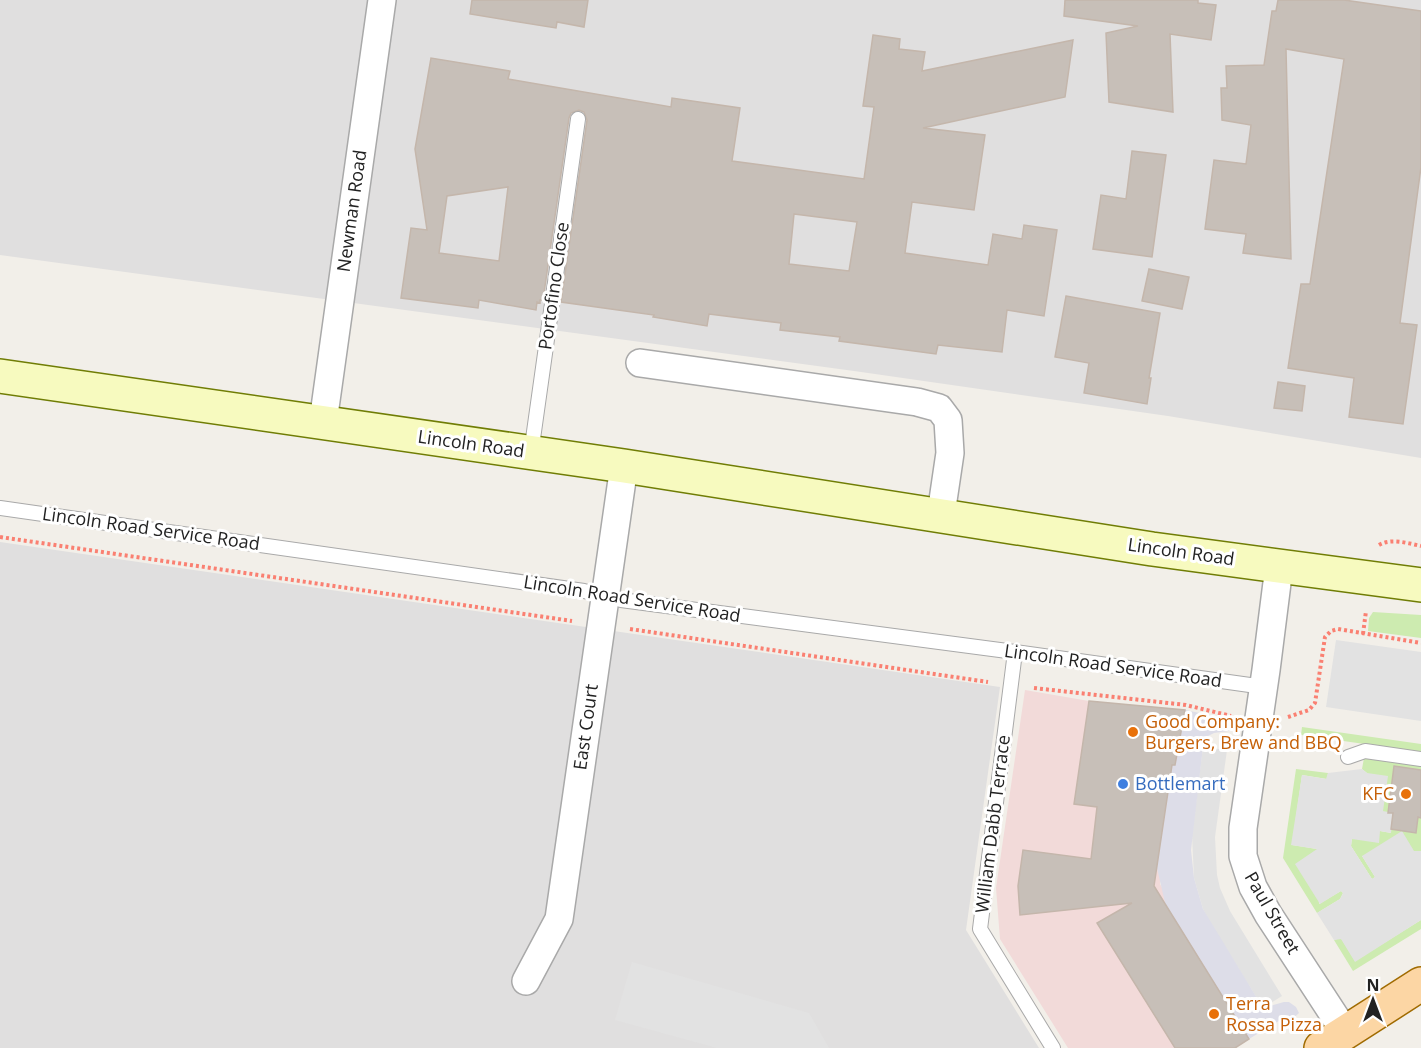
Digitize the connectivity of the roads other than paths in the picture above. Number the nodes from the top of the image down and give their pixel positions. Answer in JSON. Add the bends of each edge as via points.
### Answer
{"nodes":[{"id":1,"x":382,"y":0,"type":"edge"},
{"id":2,"x":578,"y":120,"type":"dead end"},
{"id":3,"x":640,"y":363,"type":"dead end"},
{"id":4,"x":0,"y":376,"type":"edge"},
{"id":5,"x":323,"y":422,"type":"junction"},
{"id":6,"x":531,"y":453,"type":"junction"},
{"id":7,"x":624,"y":466,"type":"junction"},
{"id":8,"x":0,"y":508,"type":"edge"},
{"id":9,"x":941,"y":514,"type":"junction"},
{"id":10,"x":1279,"y":567,"type":"junction"},
{"id":11,"x":1421,"y":585,"type":"edge"},
{"id":12,"x":604,"y":596,"type":"junction"},
{"id":13,"x":1015,"y":652,"type":"junction"},
{"id":14,"x":1264,"y":687,"type":"junction"},
{"id":15,"x":1348,"y":757,"type":"dead end"},
{"id":16,"x":1421,"y":759,"type":"edge"},
{"id":17,"x":526,"y":981,"type":"dead end"},
{"id":18,"x":1421,"y":984,"type":"edge"},
{"id":19,"x":1333,"y":1040,"type":"edge"},
{"id":20,"x":1053,"y":1048,"type":"edge"}],
"edges":[{"from":1,"to":5,"type":"street","name":"Newman Road"},
{"from":2,"to":6,"type":"lane","name":"Portofino Close"},
{"from":3,"to":9,"type":"street","via":[[939,408],[948,420],[950,453]]},
{"from":4,"to":5,"type":"main road","name":"Lincoln Road"},
{"from":5,"to":6,"type":"main road","name":"Lincoln Road"},
{"from":6,"to":7,"type":"main road","name":"Lincoln Road"},
{"from":7,"to":9,"type":"main road","name":"Lincoln Road"},
{"from":7,"to":12,"type":"street","name":"East Court"},
{"from":8,"to":12,"type":"lane","name":"Lincoln Road Service Road"},
{"from":9,"to":10,"type":"main road","name":"Lincoln Road"},
{"from":10,"to":11,"type":"main road","name":"Lincoln Road"},
{"from":10,"to":14,"type":"street","name":"Paul Street"},
{"from":12,"to":13,"type":"lane","name":"Lincoln Road Service Road"},
{"from":12,"to":17,"type":"street","name":"East Court","via":[[559,919]]},
{"from":13,"to":14,"type":"lane","name":"Lincoln Road Service Road"},
{"from":13,"to":20,"type":"lane","name":"William Dabb Terrace","via":[[980,929]]},
{"from":14,"to":19,"type":"street","name":"Paul Street","via":[[1243,828],[1246,870]]},
{"from":15,"to":16,"type":"lane","via":[[1365,752]]},
{"from":18,"to":19,"type":"main road"}]}
